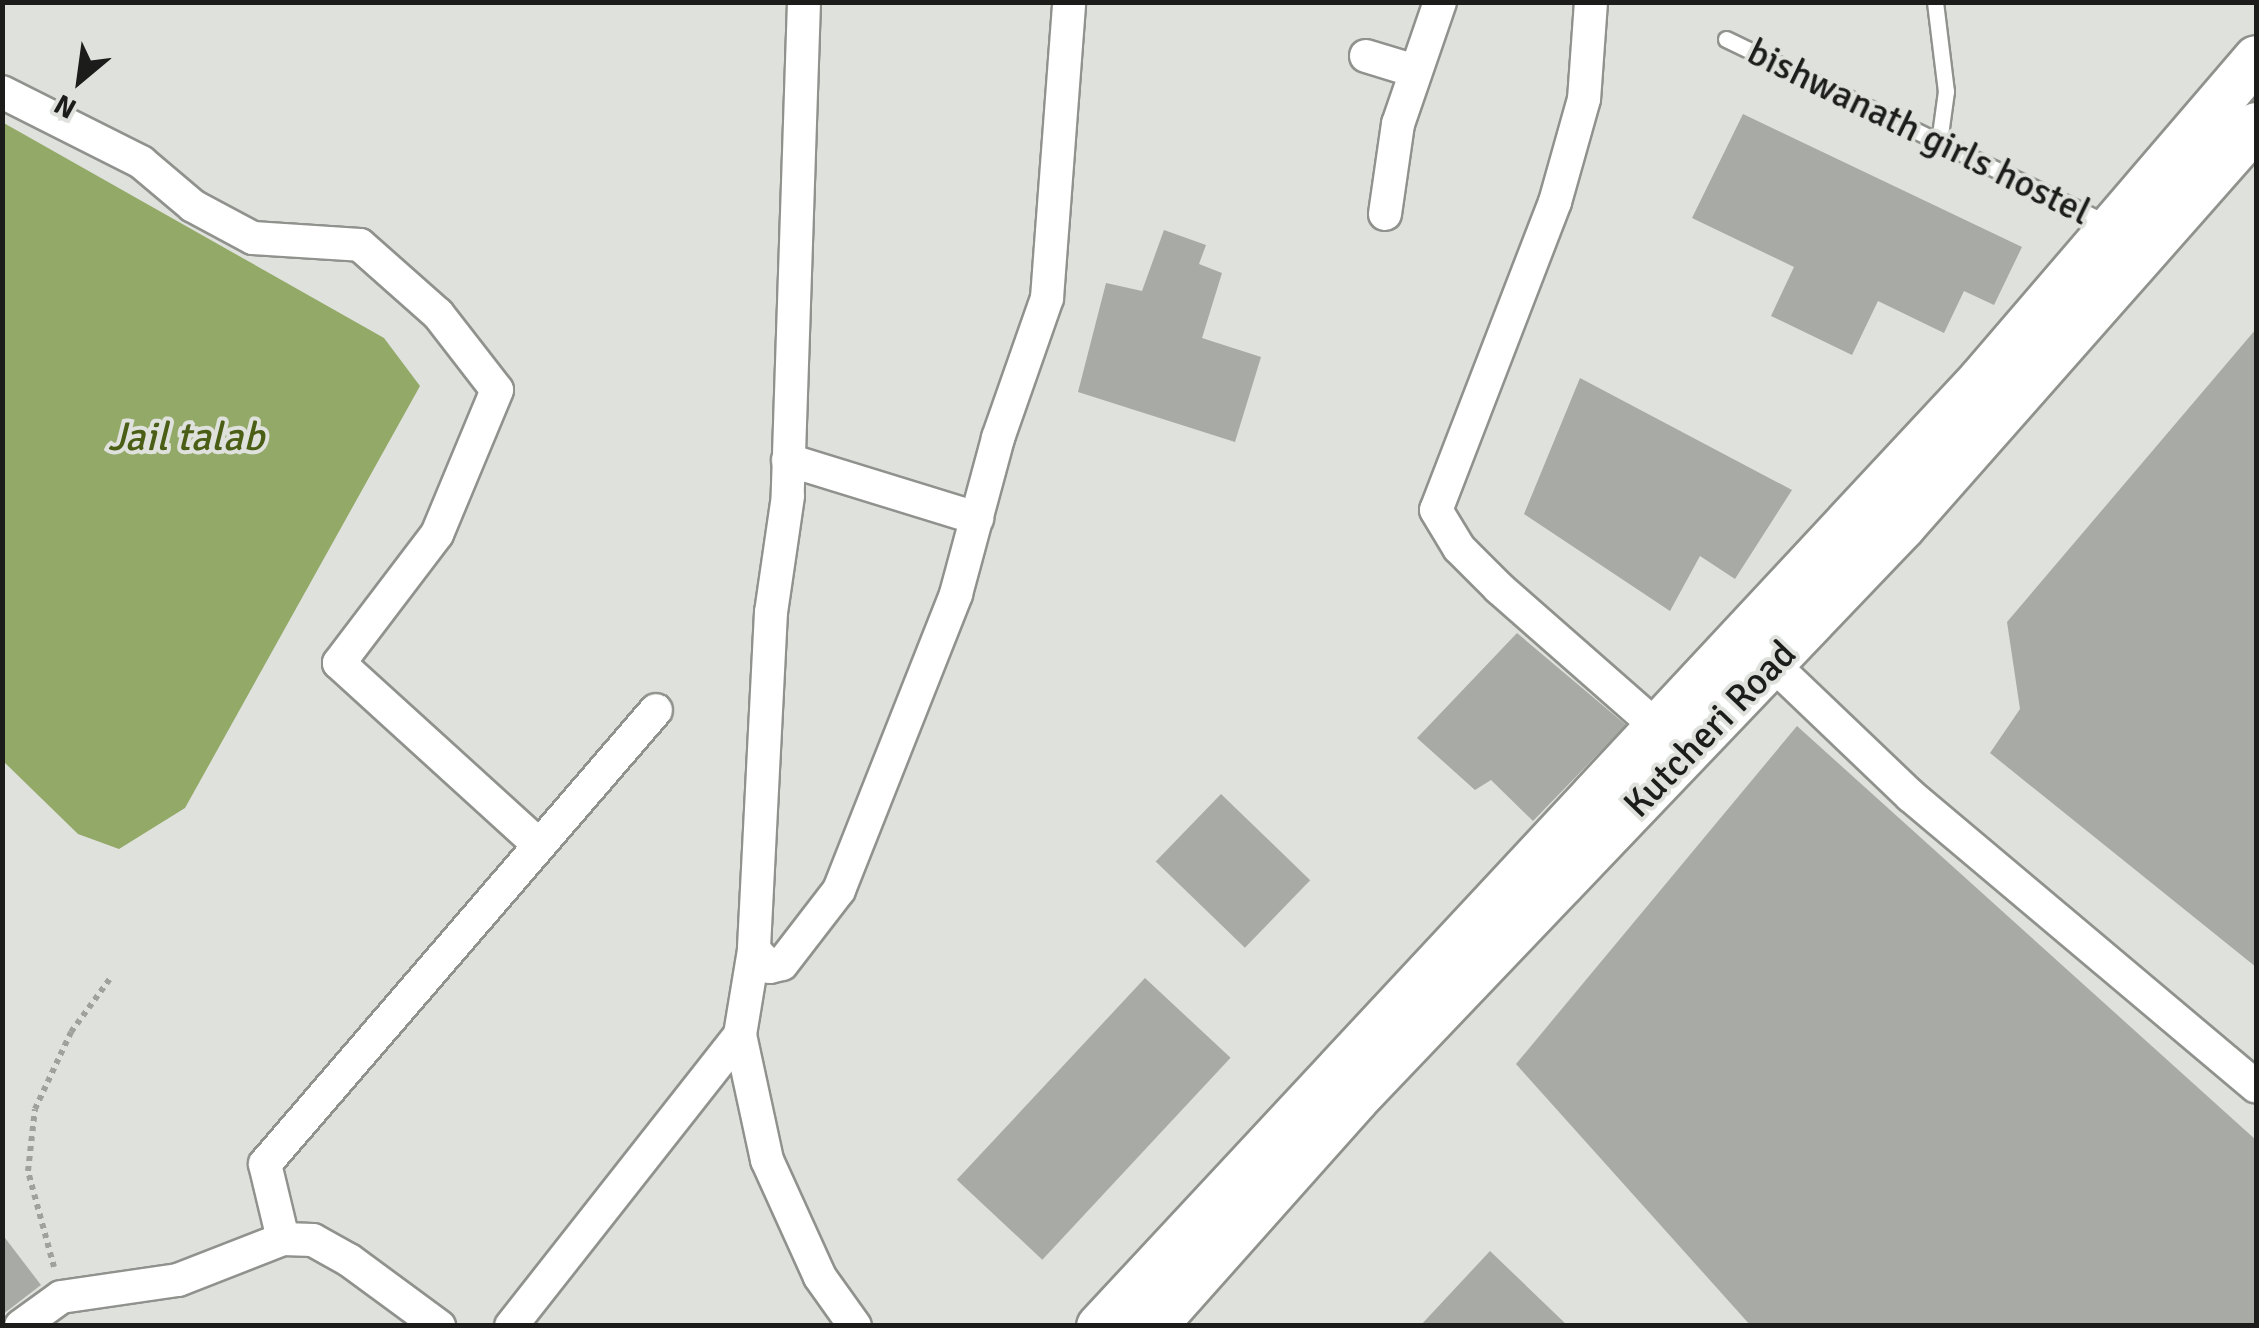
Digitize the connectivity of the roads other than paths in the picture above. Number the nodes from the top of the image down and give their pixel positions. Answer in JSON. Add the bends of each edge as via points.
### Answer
{"nodes":[{"id":1,"x":804,"y":2,"type":"edge"},
{"id":2,"x":1070,"y":2,"type":"edge"},
{"id":3,"x":1440,"y":2,"type":"edge"},
{"id":4,"x":1591,"y":2,"type":"edge"},
{"id":5,"x":1935,"y":2,"type":"edge"},
{"id":6,"x":1726,"y":39,"type":"dead end"},
{"id":7,"x":1366,"y":56,"type":"dead end"},
{"id":8,"x":2256,"y":58,"type":"edge"},
{"id":9,"x":1415,"y":72,"type":"junction"},
{"id":10,"x":2,"y":92,"type":"edge"},
{"id":11,"x":2256,"y":125,"type":"edge"},
{"id":12,"x":1939,"y":142,"type":"junction"},
{"id":13,"x":1385,"y":214,"type":"dead end"},
{"id":14,"x":2112,"y":226,"type":"junction"},
{"id":15,"x":788,"y":460,"type":"junction"},
{"id":16,"x":977,"y":518,"type":"junction"},
{"id":17,"x":1758,"y":649,"type":"junction"},
{"id":18,"x":656,"y":710,"type":"dead end"},
{"id":19,"x":1656,"y":726,"type":"junction"},
{"id":20,"x":537,"y":843,"type":"junction"},
{"id":21,"x":754,"y":950,"type":"junction"},
{"id":22,"x":740,"y":1036,"type":"junction"},
{"id":23,"x":2256,"y":1087,"type":"edge"},
{"id":24,"x":283,"y":1238,"type":"junction"},
{"id":25,"x":21,"y":1326,"type":"edge"},
{"id":26,"x":440,"y":1326,"type":"edge"},
{"id":27,"x":511,"y":1326,"type":"edge"},
{"id":28,"x":855,"y":1326,"type":"edge"},
{"id":29,"x":1099,"y":1326,"type":"edge"},
{"id":30,"x":1154,"y":1326,"type":"edge"}],
"edges":[{"from":1,"to":15,"type":"street"},
{"from":2,"to":16,"type":"street","via":[[1047,298]]},
{"from":3,"to":9,"type":"street"},
{"from":4,"to":19,"type":"street","via":[[1584,100],[1554,202],[1436,510],[1459,548],[1499,588]]},
{"from":5,"to":12,"type":"lane","via":[[1946,91]]},
{"from":6,"to":12,"type":"lane","name":"bishwanath girls hostel"},
{"from":7,"to":9,"type":"street"},
{"from":8,"to":14,"type":"main road"},
{"from":9,"to":13,"type":"street","via":[[1391,153]]},
{"from":10,"to":20,"type":"street","via":[[141,162],[193,206],[254,238],[360,245],[438,314],[497,390],[437,534],[339,663]]},
{"from":11,"to":17,"type":"main road","name":"Kutcheri Road"},
{"from":12,"to":14,"type":"lane","name":"bishwanath girls hostel"},
{"from":14,"to":17,"type":"main road"},
{"from":15,"to":16,"type":"street"},
{"from":15,"to":21,"type":"street","via":[[770,612]]},
{"from":16,"to":21,"type":"street","via":[[956,594],[840,890],[782,964],[770,967]]},
{"from":17,"to":19,"type":"main road"},
{"from":17,"to":23,"type":"street","via":[[1911,796]]},
{"from":17,"to":30,"type":"main road","name":"Kutcheri Road"},
{"from":18,"to":20,"type":"street"},
{"from":19,"to":29,"type":"main road"},
{"from":20,"to":24,"type":"street","via":[[265,1164]]},
{"from":21,"to":22,"type":"street"},
{"from":22,"to":27,"type":"street"},
{"from":22,"to":28,"type":"street","via":[[768,1160],[820,1277]]},
{"from":24,"to":25,"type":"street","via":[[178,1280],[62,1297]]},
{"from":24,"to":26,"type":"street","via":[[313,1240],[337,1253]]}]}
